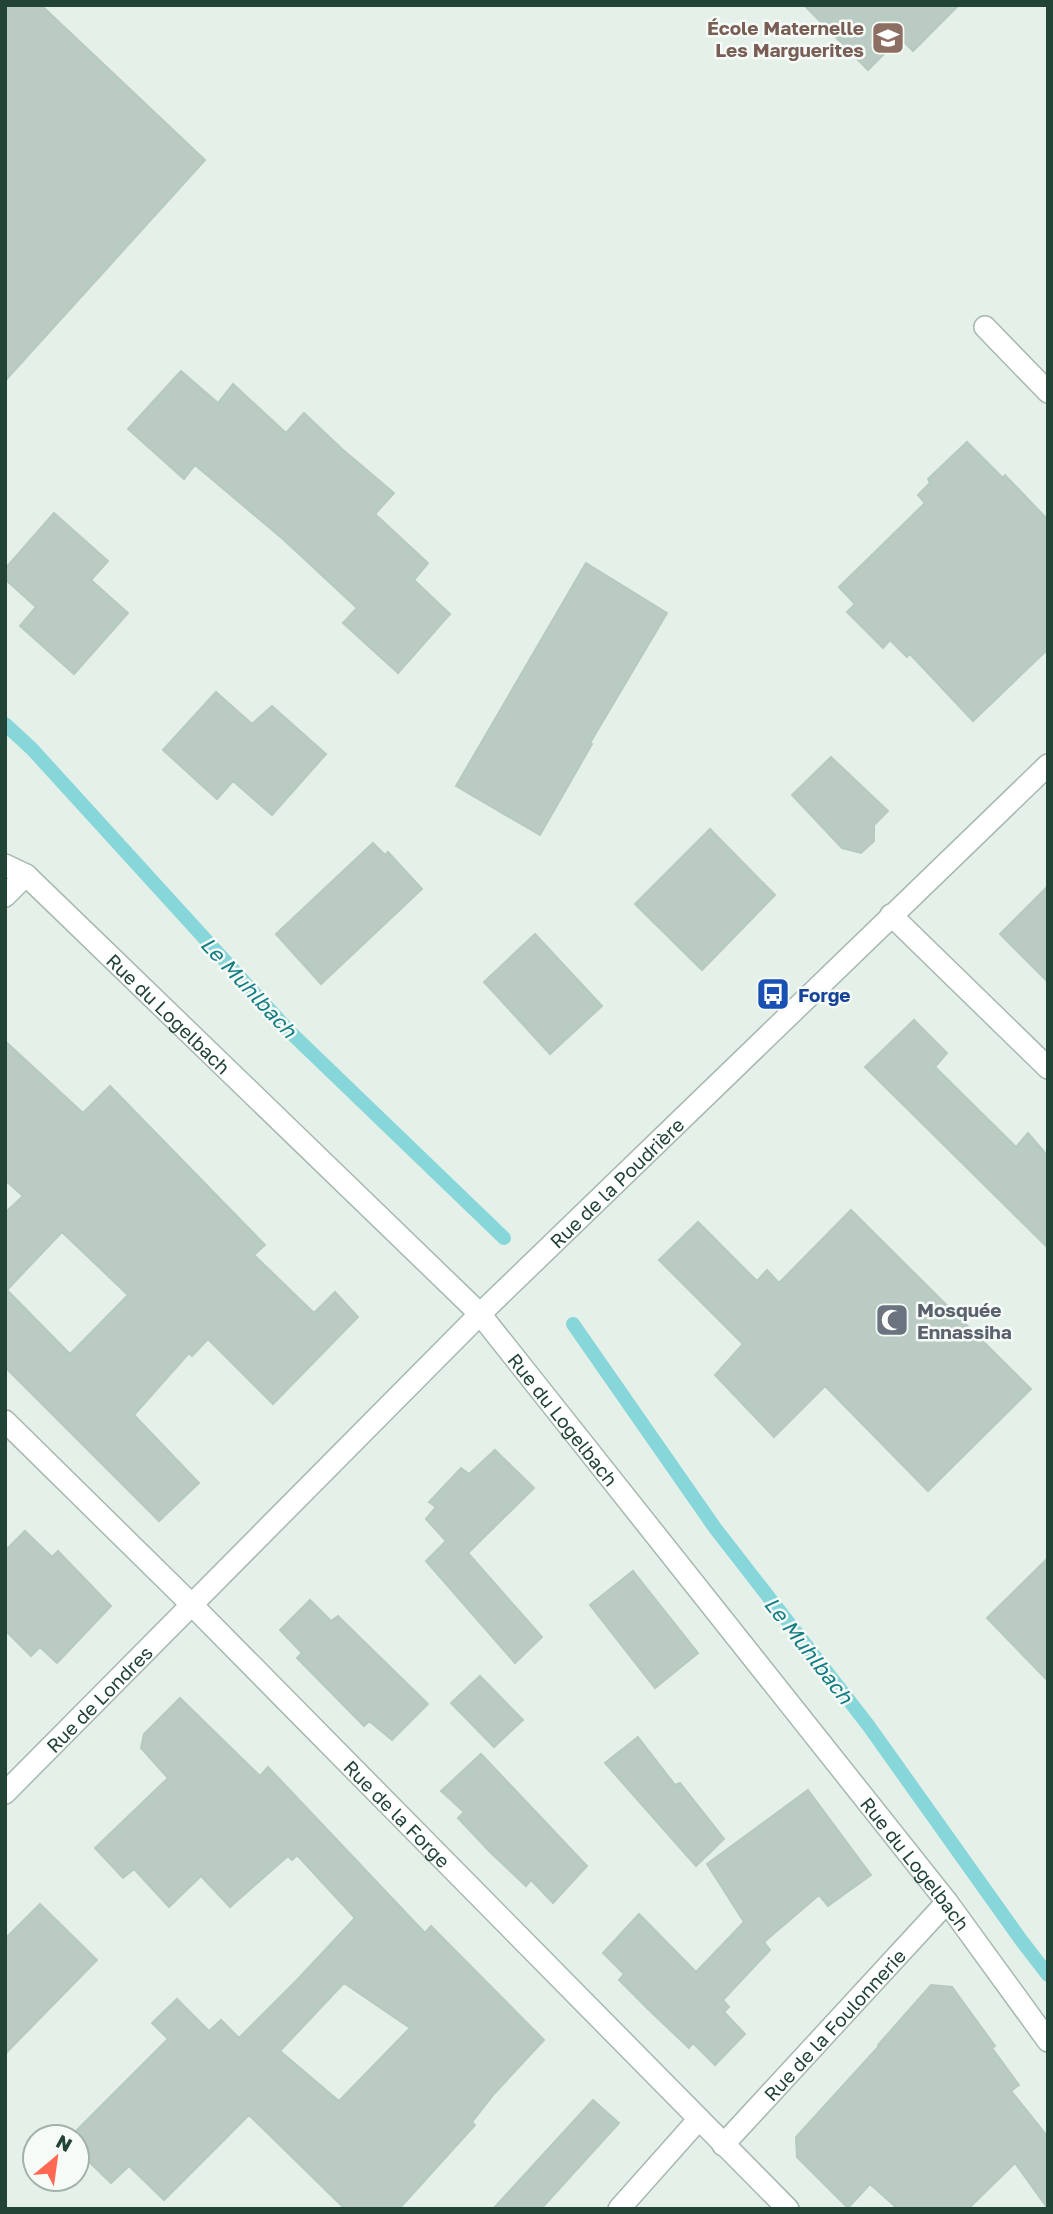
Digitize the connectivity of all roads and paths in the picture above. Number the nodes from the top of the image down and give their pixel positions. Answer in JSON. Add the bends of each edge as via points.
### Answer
{"nodes":[{"id":1,"x":985,"y":327,"type":"dead end"},
{"id":2,"x":1048,"y":392,"type":"edge"},
{"id":3,"x":1048,"y":765,"type":"edge"},
{"id":4,"x":5,"y":865,"type":"edge"},
{"id":5,"x":26,"y":874,"type":"junction"},
{"id":6,"x":5,"y":896,"type":"edge"},
{"id":7,"x":891,"y":915,"type":"junction"},
{"id":8,"x":1048,"y":1068,"type":"edge"},
{"id":9,"x":480,"y":1314,"type":"junction"},
{"id":10,"x":5,"y":1421,"type":"edge"},
{"id":11,"x":193,"y":1606,"type":"junction"},
{"id":12,"x":5,"y":1793,"type":"edge"},
{"id":13,"x":947,"y":1902,"type":"junction"},
{"id":14,"x":1048,"y":2041,"type":"edge"},
{"id":15,"x":699,"y":2119,"type":"junction"},
{"id":16,"x":723,"y":2146,"type":"junction"},
{"id":17,"x":619,"y":2209,"type":"edge"},
{"id":18,"x":788,"y":2209,"type":"edge"}],
"edges":[{"from":1,"to":2,"type":"street"},
{"from":3,"to":7,"type":"street","name":"Rue de la Poudrière"},
{"from":4,"to":5,"type":"street","name":"Rue du Logelbach"},
{"from":5,"to":6,"type":"street"},
{"from":5,"to":9,"type":"street","name":"Rue du Logelbach"},
{"from":7,"to":8,"type":"street"},
{"from":7,"to":9,"type":"street","name":"Rue de la Poudrière"},
{"from":9,"to":11,"type":"street","name":"Rue de la Poudrière"},
{"from":9,"to":13,"type":"street","name":"Rue du Logelbach"},
{"from":10,"to":11,"type":"street","name":"Rue de la Forge"},
{"from":11,"to":12,"type":"street","name":"Rue de Londres"},
{"from":11,"to":15,"type":"street","name":"Rue de la Forge"},
{"from":13,"to":14,"type":"street","name":"Rue du Logelbach"},
{"from":13,"to":16,"type":"street","name":"Rue de la Foulonnerie"},
{"from":15,"to":16,"type":"street","name":"Rue de la Forge"},
{"from":15,"to":17,"type":"street"},
{"from":16,"to":18,"type":"street","name":"Rue de la Forge"}]}
